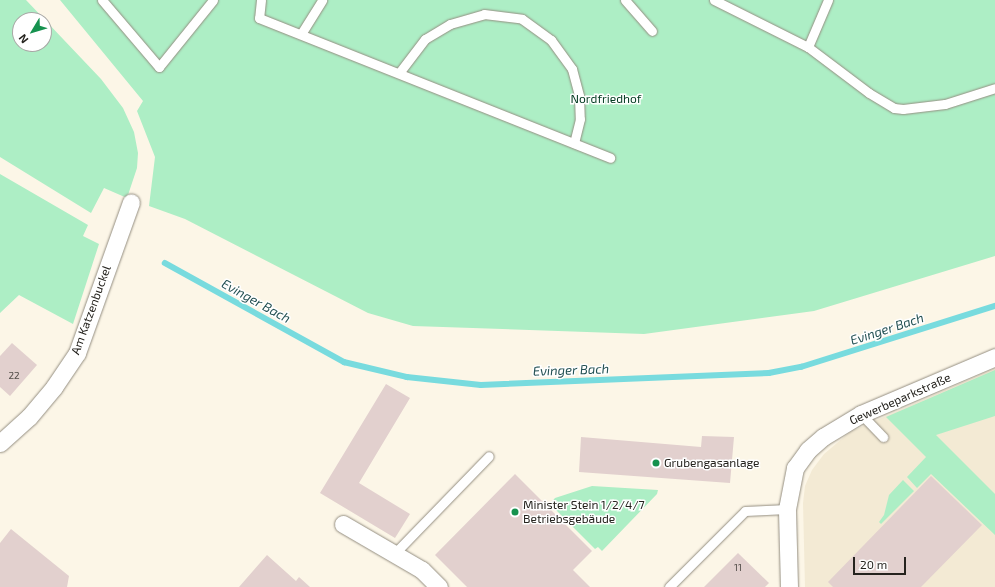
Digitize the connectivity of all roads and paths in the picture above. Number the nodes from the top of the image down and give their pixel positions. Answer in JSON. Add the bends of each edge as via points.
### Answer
{"nodes":[{"id":1,"x":102,"y":0,"type":"edge"},
{"id":2,"x":214,"y":0,"type":"edge"},
{"id":3,"x":261,"y":0,"type":"edge"},
{"id":4,"x":322,"y":0,"type":"edge"},
{"id":5,"x":625,"y":0,"type":"edge"},
{"id":6,"x":714,"y":0,"type":"edge"},
{"id":7,"x":828,"y":0,"type":"edge"},
{"id":8,"x":652,"y":31,"type":"dead end"},
{"id":9,"x":301,"y":34,"type":"junction"},
{"id":10,"x":808,"y":47,"type":"junction"},
{"id":11,"x":399,"y":74,"type":"junction"},
{"id":12,"x":995,"y":88,"type":"edge"},
{"id":13,"x":574,"y":143,"type":"junction"},
{"id":14,"x":610,"y":158,"type":"dead end"},
{"id":15,"x":131,"y":202,"type":"dead end"},
{"id":16,"x":995,"y":357,"type":"edge"},
{"id":17,"x":861,"y":414,"type":"junction"},
{"id":18,"x":883,"y":437,"type":"dead end"},
{"id":19,"x":0,"y":442,"type":"edge"},
{"id":20,"x":489,"y":456,"type":"dead end"},
{"id":21,"x":787,"y":509,"type":"junction"},
{"id":22,"x":343,"y":524,"type":"dead end"},
{"id":23,"x":394,"y":554,"type":"junction"},
{"id":24,"x":439,"y":587,"type":"edge"},
{"id":25,"x":669,"y":587,"type":"edge"},
{"id":26,"x":789,"y":587,"type":"edge"}],
"edges":[{"from":1,"to":2,"type":"lane","via":[[159,67]]},
{"from":3,"to":9,"type":"lane","via":[[259,18]]},
{"from":4,"to":9,"type":"lane"},
{"from":5,"to":8,"type":"lane"},
{"from":6,"to":10,"type":"lane"},
{"from":7,"to":10,"type":"lane"},
{"from":9,"to":11,"type":"lane"},
{"from":10,"to":12,"type":"lane","via":[[869,93],[899,109],[945,104]]},
{"from":11,"to":13,"type":"lane"},
{"from":11,"to":13,"type":"lane","via":[[425,39],[450,24],[484,14],[522,19],[550,40],[572,69],[579,96],[580,119]]},
{"from":13,"to":14,"type":"lane"},
{"from":15,"to":19,"type":"street","name":"Am Katzenbuckel","via":[[77,353],[54,388],[29,417]]},
{"from":16,"to":17,"type":"street","name":"Gewerbeparkstraße"},
{"from":17,"to":18,"type":"lane"},
{"from":17,"to":21,"type":"street","name":"Gewerbeparkstraße","via":[[823,437],[808,450],[795,468]]},
{"from":20,"to":23,"type":"lane"},
{"from":21,"to":25,"type":"lane","via":[[745,511]]},
{"from":21,"to":26,"type":"street","name":"Gewerbeparkstraße"},
{"from":22,"to":23,"type":"street"},
{"from":23,"to":24,"type":"street","via":[[422,570]]}]}
